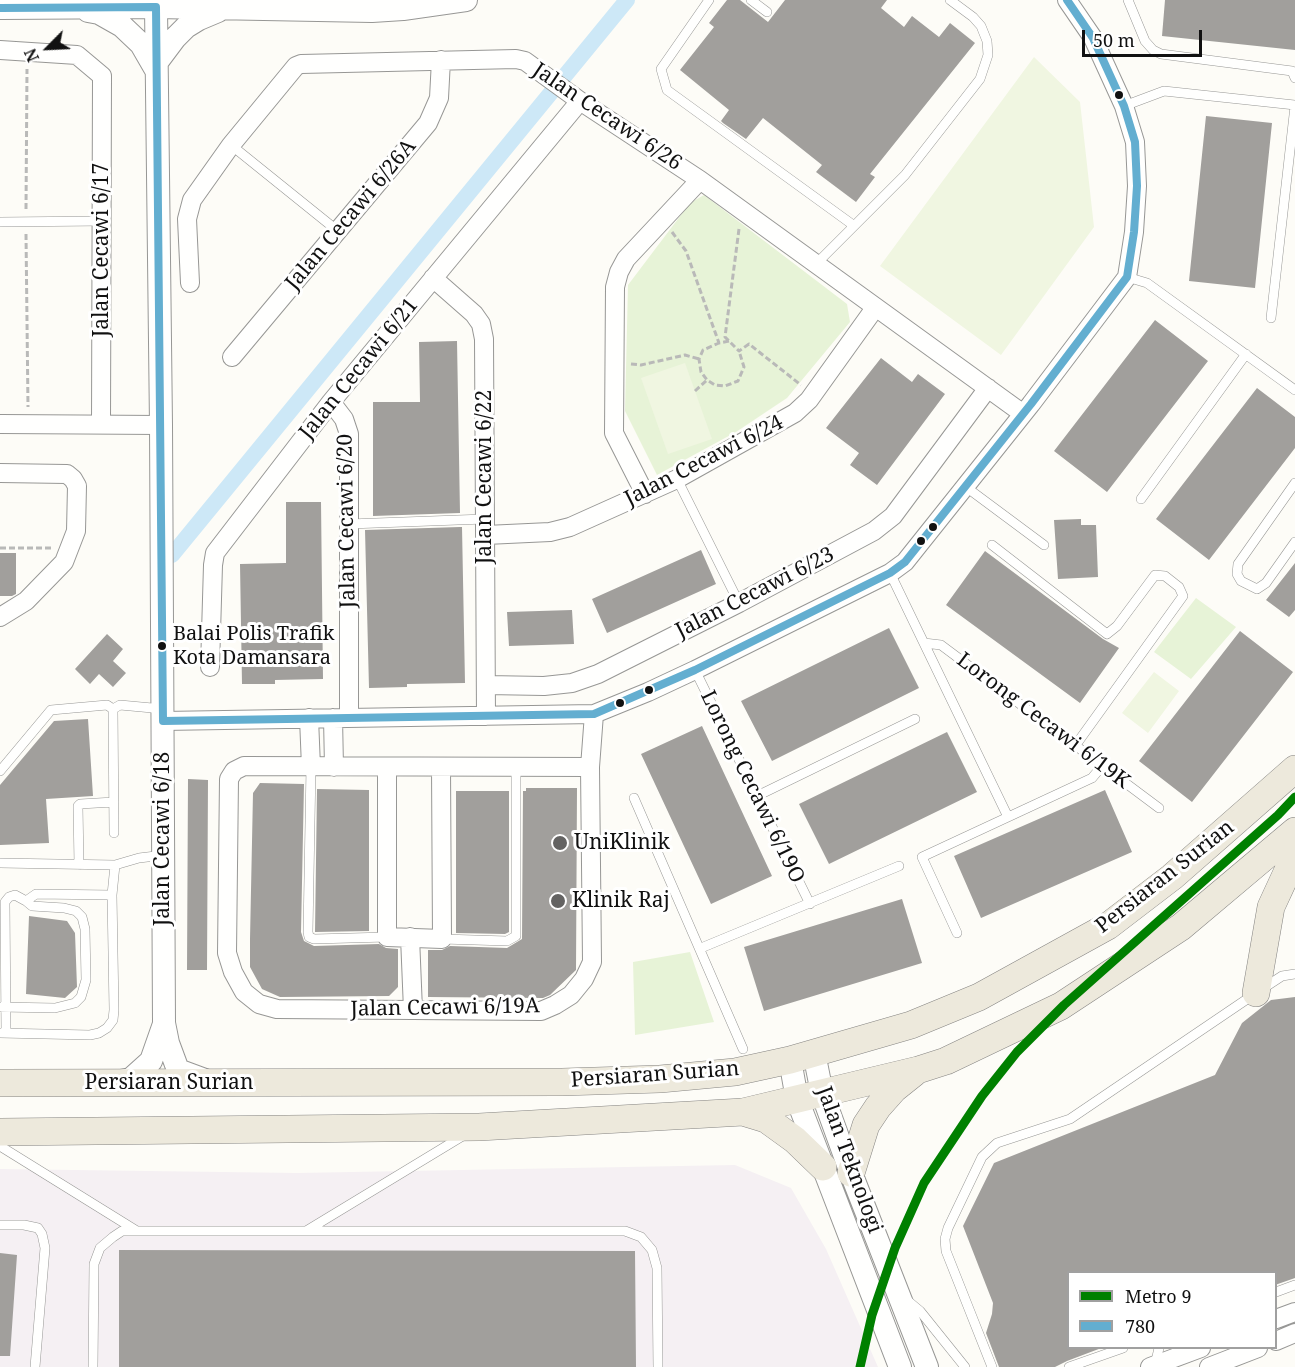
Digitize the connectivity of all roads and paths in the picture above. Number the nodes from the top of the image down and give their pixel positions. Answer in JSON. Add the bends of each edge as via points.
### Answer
{"nodes":[{"id":1,"x":710,"y":0,"type":"edge"},
{"id":2,"x":751,"y":0,"type":"edge"},
{"id":3,"x":950,"y":0,"type":"edge"},
{"id":4,"x":1066,"y":0,"type":"edge"},
{"id":5,"x":1128,"y":0,"type":"edge"},
{"id":6,"x":460,"y":1,"type":"edge"},
{"id":7,"x":156,"y":7,"type":"junction"},
{"id":8,"x":0,"y":8,"type":"edge"},
{"id":9,"x":73,"y":8,"type":"junction"},
{"id":10,"x":231,"y":9,"type":"junction"},
{"id":11,"x":767,"y":12,"type":"dead end"},
{"id":12,"x":0,"y":50,"type":"edge"},
{"id":13,"x":27,"y":52,"type":"junction"},
{"id":14,"x":441,"y":60,"type":"junction"},
{"id":15,"x":157,"y":67,"type":"junction"},
{"id":16,"x":1295,"y":78,"type":"edge"},
{"id":17,"x":580,"y":101,"type":"junction"},
{"id":18,"x":1124,"y":106,"type":"junction"},
{"id":19,"x":1295,"y":106,"type":"edge"},
{"id":20,"x":231,"y":145,"type":"junction"},
{"id":21,"x":1291,"y":175,"type":"edge"},
{"id":22,"x":700,"y":180,"type":"junction"},
{"id":23,"x":742,"y":210,"type":"junction"},
{"id":24,"x":664,"y":219,"type":"junction"},
{"id":25,"x":102,"y":221,"type":"junction"},
{"id":26,"x":0,"y":222,"type":"edge"},
{"id":27,"x":26,"y":222,"type":"junction"},
{"id":28,"x":854,"y":225,"type":"junction"},
{"id":29,"x":339,"y":232,"type":"junction"},
{"id":30,"x":816,"y":264,"type":"junction"},
{"id":31,"x":1127,"y":277,"type":"junction"},
{"id":32,"x":433,"y":279,"type":"junction"},
{"id":33,"x":190,"y":283,"type":"dead end"},
{"id":34,"x":875,"y":308,"type":"junction"},
{"id":35,"x":1271,"y":318,"type":"dead end"},
{"id":36,"x":729,"y":341,"type":"junction"},
{"id":37,"x":719,"y":343,"type":"junction"},
{"id":38,"x":739,"y":351,"type":"junction"},
{"id":39,"x":1246,"y":354,"type":"junction"},
{"id":40,"x":232,"y":357,"type":"dead end"},
{"id":41,"x":699,"y":359,"type":"junction"},
{"id":42,"x":614,"y":364,"type":"junction"},
{"id":43,"x":707,"y":380,"type":"junction"},
{"id":44,"x":988,"y":388,"type":"junction"},
{"id":45,"x":1295,"y":390,"type":"edge"},
{"id":46,"x":695,"y":391,"type":"dead end"},
{"id":47,"x":813,"y":394,"type":"junction"},
{"id":48,"x":331,"y":402,"type":"junction"},
{"id":49,"x":1022,"y":413,"type":"junction"},
{"id":50,"x":0,"y":424,"type":"edge"},
{"id":51,"x":28,"y":424,"type":"junction"},
{"id":52,"x":101,"y":424,"type":"junction"},
{"id":53,"x":161,"y":425,"type":"junction"},
{"id":54,"x":0,"y":473,"type":"edge"},
{"id":55,"x":677,"y":479,"type":"junction"},
{"id":56,"x":1295,"y":483,"type":"edge"},
{"id":57,"x":966,"y":487,"type":"junction"},
{"id":58,"x":645,"y":494,"type":"junction"},
{"id":59,"x":1141,"y":499,"type":"dead end"},
{"id":60,"x":349,"y":524,"type":"junction"},
{"id":61,"x":485,"y":527,"type":"junction"},
{"id":62,"x":1295,"y":542,"type":"edge"},
{"id":63,"x":992,"y":544,"type":"dead end"},
{"id":64,"x":1044,"y":545,"type":"dead end"},
{"id":65,"x":0,"y":548,"type":"edge"},
{"id":66,"x":69,"y":548,"type":"junction"},
{"id":67,"x":890,"y":573,"type":"junction"},
{"id":68,"x":739,"y":603,"type":"junction"},
{"id":69,"x":0,"y":618,"type":"edge"},
{"id":70,"x":924,"y":643,"type":"junction"},
{"id":71,"x":210,"y":667,"type":"dead end"},
{"id":72,"x":695,"y":670,"type":"junction"},
{"id":73,"x":487,"y":691,"type":"junction"},
{"id":74,"x":113,"y":709,"type":"junction"},
{"id":75,"x":594,"y":714,"type":"junction"},
{"id":76,"x":163,"y":715,"type":"junction"},
{"id":77,"x":486,"y":716,"type":"junction"},
{"id":78,"x":309,"y":718,"type":"junction"},
{"id":79,"x":341,"y":718,"type":"junction"},
{"id":80,"x":915,"y":719,"type":"dead end"},
{"id":81,"x":1076,"y":746,"type":"junction"},
{"id":82,"x":1102,"y":766,"type":"junction"},
{"id":83,"x":311,"y":767,"type":"junction"},
{"id":84,"x":334,"y":767,"type":"junction"},
{"id":85,"x":387,"y":767,"type":"junction"},
{"id":86,"x":441,"y":767,"type":"junction"},
{"id":87,"x":516,"y":767,"type":"junction"},
{"id":88,"x":590,"y":768,"type":"junction"},
{"id":89,"x":1295,"y":769,"type":"edge"},
{"id":90,"x":0,"y":771,"type":"edge"},
{"id":91,"x":757,"y":796,"type":"junction"},
{"id":92,"x":634,"y":798,"type":"dead end"},
{"id":93,"x":114,"y":802,"type":"junction"},
{"id":94,"x":1159,"y":808,"type":"dead end"},
{"id":95,"x":1008,"y":817,"type":"junction"},
{"id":96,"x":1295,"y":831,"type":"edge"},
{"id":97,"x":114,"y":833,"type":"dead end"},
{"id":98,"x":164,"y":855,"type":"junction"},
{"id":99,"x":1295,"y":855,"type":"edge"},
{"id":100,"x":0,"y":863,"type":"edge"},
{"id":101,"x":79,"y":865,"type":"junction"},
{"id":102,"x":116,"y":865,"type":"junction"},
{"id":103,"x":899,"y":866,"type":"dead end"},
{"id":104,"x":112,"y":896,"type":"junction"},
{"id":105,"x":26,"y":901,"type":"junction"},
{"id":106,"x":810,"y":904,"type":"junction"},
{"id":107,"x":957,"y":933,"type":"dead end"},
{"id":108,"x":387,"y":937,"type":"junction"},
{"id":109,"x":410,"y":937,"type":"junction"},
{"id":110,"x":442,"y":939,"type":"junction"},
{"id":111,"x":701,"y":948,"type":"junction"},
{"id":112,"x":1295,"y":974,"type":"edge"},
{"id":113,"x":1256,"y":993,"type":"junction"},
{"id":114,"x":4,"y":1007,"type":"edge"},
{"id":115,"x":413,"y":1010,"type":"junction"},
{"id":116,"x":164,"y":1023,"type":"junction"},
{"id":117,"x":3,"y":1033,"type":"edge"},
{"id":118,"x":743,"y":1049,"type":"dead end"},
{"id":119,"x":802,"y":1056,"type":"junction"},
{"id":120,"x":918,"y":1071,"type":"junction"},
{"id":121,"x":209,"y":1082,"type":"junction"},
{"id":122,"x":0,"y":1083,"type":"edge"},
{"id":123,"x":109,"y":1083,"type":"junction"},
{"id":124,"x":810,"y":1096,"type":"junction"},
{"id":125,"x":743,"y":1112,"type":"junction"},
{"id":126,"x":479,"y":1127,"type":"junction"},
{"id":127,"x":0,"y":1132,"type":"edge"},
{"id":128,"x":0,"y":1146,"type":"edge"},
{"id":129,"x":823,"y":1167,"type":"junction"},
{"id":130,"x":851,"y":1173,"type":"junction"},
{"id":131,"x":0,"y":1225,"type":"edge"},
{"id":132,"x":137,"y":1231,"type":"junction"},
{"id":133,"x":305,"y":1231,"type":"junction"},
{"id":134,"x":1295,"y":1285,"type":"edge"},
{"id":135,"x":1277,"y":1291,"type":"edge"},
{"id":136,"x":898,"y":1295,"type":"junction"},
{"id":137,"x":1295,"y":1312,"type":"edge"},
{"id":138,"x":1277,"y":1318,"type":"edge"},
{"id":139,"x":1295,"y":1333,"type":"edge"},
{"id":140,"x":1277,"y":1340,"type":"edge"},
{"id":141,"x":1118,"y":1349,"type":"edge"},
{"id":142,"x":1195,"y":1349,"type":"edge"},
{"id":143,"x":1253,"y":1349,"type":"edge"},
{"id":144,"x":1155,"y":1362,"type":"edge"},
{"id":145,"x":35,"y":1367,"type":"edge"},
{"id":146,"x":93,"y":1367,"type":"edge"},
{"id":147,"x":658,"y":1367,"type":"edge"},
{"id":148,"x":900,"y":1367,"type":"edge"},
{"id":149,"x":927,"y":1367,"type":"edge"},
{"id":150,"x":965,"y":1367,"type":"edge"},
{"id":151,"x":992,"y":1367,"type":"edge"},
{"id":152,"x":1069,"y":1367,"type":"edge"},
{"id":153,"x":1209,"y":1367,"type":"edge"}],
"edges":[{"from":1,"to":28,"type":"lane","via":[[661,69],[667,90]]},
{"from":2,"to":11,"type":"lane"},
{"from":3,"to":28,"type":"lane","via":[[973,17],[987,41],[988,56],[980,79],[905,175]]},
{"from":4,"to":18,"type":"street","via":[[1093,38]]},
{"from":5,"to":16,"type":"lane","via":[[1145,41],[1161,54],[1292,71]]},
{"from":6,"to":10,"type":"street","via":[[372,11]]},
{"from":7,"to":9,"type":"street"},
{"from":7,"to":10,"type":"street"},
{"from":7,"to":15,"type":"street","name":"Jalan Cecawi 6/18"},
{"from":8,"to":9,"type":"street"},
{"from":9,"to":15,"type":"street","via":[[99,13],[122,26]]},
{"from":10,"to":15,"type":"street","via":[[215,12],[186,27]]},
{"from":12,"to":13,"type":"street"},
{"from":13,"to":25,"type":"street","name":"Jalan Cecawi 6/17","via":[[77,56],[102,76]]},
{"from":13,"to":27,"type":"path"},
{"from":14,"to":17,"type":"street","name":"Jalan Cecawi 6/26","via":[[516,59]]},
{"from":14,"to":20,"type":"street","name":"Jalan Cecawi 6/26","via":[[298,65]]},
{"from":14,"to":29,"type":"street","name":"Jalan Cecawi 6/26A","via":[[439,98],[428,123]]},
{"from":15,"to":53,"type":"street","name":"Jalan Cecawi 6/18"},
{"from":17,"to":22,"type":"street","name":"Jalan Cecawi 6/26"},
{"from":17,"to":32,"type":"street","name":"Jalan Cecawi 6/21"},
{"from":18,"to":19,"type":"lane","via":[[1164,91]]},
{"from":18,"to":31,"type":"street","via":[[1135,142],[1137,186]]},
{"from":19,"to":21,"type":"lane"},
{"from":20,"to":29,"type":"lane"},
{"from":20,"to":33,"type":"street","name":"Jalan Cecawi 6/26","via":[[188,209]]},
{"from":21,"to":35,"type":"lane"},
{"from":22,"to":23,"type":"street","name":"Jalan Cecawi 6/26"},
{"from":22,"to":24,"type":"street"},
{"from":23,"to":30,"type":"street","name":"Jalan Cecawi 6/26"},
{"from":23,"to":36,"type":"path","via":[[725,338]]},
{"from":24,"to":37,"type":"path","via":[[686,251]]},
{"from":24,"to":42,"type":"street","via":[[626,259],[619,272],[615,287]]},
{"from":25,"to":27,"type":"lane"},
{"from":25,"to":52,"type":"street","name":"Jalan Cecawi 6/17"},
{"from":26,"to":27,"type":"lane"},
{"from":27,"to":51,"type":"path"},
{"from":28,"to":30,"type":"lane"},
{"from":29,"to":40,"type":"street","name":"Jalan Cecawi 6/26A"},
{"from":30,"to":34,"type":"street","name":"Jalan Cecawi 6/26"},
{"from":31,"to":39,"type":"lane","via":[[1147,283]]},
{"from":31,"to":49,"type":"street"},
{"from":32,"to":48,"type":"street","name":"Jalan Cecawi 6/21"},
{"from":32,"to":61,"type":"street","name":"Jalan Cecawi 6/22","via":[[481,324]]},
{"from":34,"to":44,"type":"street","name":"Jalan Cecawi 6/26"},
{"from":34,"to":47,"type":"street","name":"Jalan Cecawi 6/24"},
{"from":36,"to":37,"type":"path"},
{"from":36,"to":38,"type":"path"},
{"from":37,"to":41,"type":"path","via":[[703,350]]},
{"from":38,"to":43,"type":"path","via":[[744,367],[738,381],[715,386]]},
{"from":38,"to":47,"type":"path","via":[[749,344]]},
{"from":39,"to":45,"type":"lane"},
{"from":39,"to":59,"type":"lane"},
{"from":41,"to":42,"type":"path","via":[[686,355],[641,365]]},
{"from":41,"to":43,"type":"path"},
{"from":42,"to":58,"type":"street","via":[[614,434]]},
{"from":43,"to":46,"type":"path"},
{"from":44,"to":49,"type":"street","name":"Jalan Cecawi 6/26"},
{"from":44,"to":68,"type":"street","name":"Jalan Cecawi 6/23","via":[[892,516],[874,531]]},
{"from":47,"to":55,"type":"street","name":"Jalan Cecawi 6/24","via":[[795,413]]},
{"from":48,"to":60,"type":"street","name":"Jalan Cecawi 6/20","via":[[349,434]]},
{"from":48,"to":71,"type":"street","name":"Jalan Cecawi 6/21","via":[[215,553]]},
{"from":49,"to":57,"type":"street"},
{"from":50,"to":51,"type":"street"},
{"from":51,"to":52,"type":"street"},
{"from":52,"to":53,"type":"street"},
{"from":53,"to":76,"type":"street","name":"Jalan Cecawi 6/18"},
{"from":54,"to":66,"type":"street","via":[[67,474],[73,479],[77,486],[76,531]]},
{"from":55,"to":58,"type":"street","name":"Jalan Cecawi 6/24"},
{"from":55,"to":68,"type":"lane"},
{"from":56,"to":62,"type":"lane","via":[[1238,564],[1241,581],[1257,589],[1266,584]]},
{"from":57,"to":64,"type":"lane"},
{"from":57,"to":67,"type":"street","via":[[905,562]]},
{"from":58,"to":61,"type":"street","name":"Jalan Cecawi 6/24","via":[[560,530]]},
{"from":60,"to":61,"type":"lane"},
{"from":60,"to":79,"type":"street","name":"Jalan Cecawi 6/20"},
{"from":61,"to":73,"type":"street","name":"Jalan Cecawi 6/22"},
{"from":63,"to":81,"type":"lane","via":[[1107,634],[1155,575],[1165,576],[1183,596]]},
{"from":65,"to":66,"type":"path"},
{"from":66,"to":69,"type":"street","via":[[64,562],[26,601]]},
{"from":67,"to":70,"type":"lane"},
{"from":67,"to":72,"type":"street"},
{"from":68,"to":73,"type":"street","name":"Jalan Cecawi 6/23","via":[[598,674],[572,683]]},
{"from":70,"to":81,"type":"lane","name":"Lorong Cecawi 6/19K","via":[[941,645]]},
{"from":70,"to":95,"type":"lane"},
{"from":72,"to":75,"type":"street"},
{"from":72,"to":91,"type":"lane","name":"Lorong Cecawi 6/19O"},
{"from":73,"to":77,"type":"street"},
{"from":74,"to":76,"type":"lane","via":[[120,705]]},
{"from":74,"to":90,"type":"lane","via":[[107,705],[51,710]]},
{"from":74,"to":93,"type":"lane"},
{"from":75,"to":77,"type":"street"},
{"from":75,"to":88,"type":"street"},
{"from":76,"to":78,"type":"street"},
{"from":76,"to":98,"type":"street","name":"Jalan Cecawi 6/18"},
{"from":77,"to":79,"type":"street"},
{"from":78,"to":79,"type":"street"},
{"from":78,"to":83,"type":"street"},
{"from":79,"to":84,"type":"street","name":"Jalan Cecawi 6/20"},
{"from":80,"to":91,"type":"lane"},
{"from":81,"to":82,"type":"lane","name":"Lorong Cecawi 6/19K"},
{"from":82,"to":94,"type":"lane","name":"Lorong Cecawi 6/19K"},
{"from":82,"to":95,"type":"lane","via":[[1092,777]]},
{"from":83,"to":84,"type":"street","name":"Jalan Cecawi 6/19A"},
{"from":83,"to":108,"type":"lane","via":[[309,937]]},
{"from":83,"to":115,"type":"street","name":"Jalan Cecawi 6/19A","via":[[244,766],[229,779],[227,953],[233,972],[244,992],[258,1004],[277,1009]]},
{"from":84,"to":85,"type":"street","name":"Jalan Cecawi 6/19A"},
{"from":85,"to":86,"type":"street","name":"Jalan Cecawi 6/19A"},
{"from":85,"to":108,"type":"street"},
{"from":86,"to":87,"type":"street","name":"Jalan Cecawi 6/19A"},
{"from":86,"to":110,"type":"street"},
{"from":87,"to":88,"type":"street","name":"Jalan Cecawi 6/19A"},
{"from":87,"to":110,"type":"lane","via":[[516,936],[507,941]]},
{"from":88,"to":115,"type":"street","name":"Jalan Cecawi 6/19A","via":[[592,962],[584,979],[571,995],[541,1011]]},
{"from":89,"to":119,"type":"main road","name":"Persiaran Surian","via":[[1172,877],[1108,926],[979,997],[911,1025]]},
{"from":91,"to":106,"type":"lane","name":"Lorong Cecawi 6/19O"},
{"from":92,"to":111,"type":"lane"},
{"from":93,"to":97,"type":"lane"},
{"from":93,"to":101,"type":"lane","via":[[78,806]]},
{"from":95,"to":107,"type":"lane","via":[[922,857]]},
{"from":96,"to":120,"type":"main road","name":"Persiaran Surian","via":[[1181,927],[1091,987],[1061,1006]]},
{"from":98,"to":102,"type":"lane"},
{"from":98,"to":116,"type":"street","name":"Jalan Cecawi 6/18"},
{"from":99,"to":113,"type":"main road","via":[[1271,907]]},
{"from":100,"to":101,"type":"lane"},
{"from":101,"to":102,"type":"lane"},
{"from":102,"to":104,"type":"lane"},
{"from":103,"to":106,"type":"lane"},
{"from":104,"to":105,"type":"lane","via":[[36,894]]},
{"from":104,"to":117,"type":"lane","via":[[114,1010],[107,1028],[90,1035]]},
{"from":105,"to":114,"type":"lane","via":[[15,895],[5,902]]},
{"from":105,"to":114,"type":"lane","via":[[32,906],[76,911],[82,917],[86,980],[75,1003],[56,1008]]},
{"from":106,"to":111,"type":"lane"},
{"from":108,"to":109,"type":"street"},
{"from":109,"to":110,"type":"street"},
{"from":109,"to":115,"type":"street"},
{"from":111,"to":118,"type":"lane"},
{"from":112,"to":113,"type":"lane","via":[[1282,976]]},
{"from":113,"to":151,"type":"lane","via":[[1070,1119],[997,1143],[982,1157],[945,1239],[946,1251]]},
{"from":114,"to":117,"type":"lane"},
{"from":116,"to":121,"type":"street","name":"Jalan Cecawi 6/18","via":[[178,1070]]},
{"from":116,"to":123,"type":"street","name":"Jalan Cecawi 6/18","via":[[151,1061],[144,1069],[131,1078]]},
{"from":119,"to":121,"type":"main road","name":"Persiaran Surian","via":[[735,1072],[660,1079]]},
{"from":119,"to":124,"type":"street","name":"Jalan Teknologi"},
{"from":120,"to":124,"type":"main road","name":"Persiaran Surian"},
{"from":120,"to":130,"type":"main road","via":[[894,1089],[866,1125]]},
{"from":121,"to":123,"type":"main road","name":"Persiaran Surian"},
{"from":122,"to":123,"type":"main road","name":"Persiaran Surian"},
{"from":124,"to":125,"type":"main road","name":"Persiaran Surian"},
{"from":124,"to":129,"type":"street","name":"Jalan Teknologi"},
{"from":124,"to":130,"type":"street","name":"Jalan Teknologi"},
{"from":125,"to":126,"type":"main road","name":"Persiaran Surian"},
{"from":125,"to":129,"type":"main road","via":[[766,1119]]},
{"from":126,"to":127,"type":"main road","name":"Persiaran Surian"},
{"from":126,"to":133,"type":"lane"},
{"from":128,"to":132,"type":"lane"},
{"from":129,"to":148,"type":"street","name":"Jalan Teknologi"},
{"from":130,"to":136,"type":"street","name":"Jalan Teknologi"},
{"from":131,"to":145,"type":"lane","via":[[24,1225],[38,1228],[42,1234],[45,1248]]},
{"from":132,"to":133,"type":"lane"},
{"from":132,"to":146,"type":"lane","via":[[122,1231],[113,1237],[100,1248],[94,1264]]},
{"from":133,"to":147,"type":"lane","via":[[625,1231],[641,1237],[652,1250],[657,1268]]},
{"from":134,"to":135,"type":"lane"},
{"from":136,"to":149,"type":"street","name":"Jalan Teknologi"},
{"from":136,"to":150,"type":"lane","via":[[920,1311]]},
{"from":137,"to":138,"type":"street"},
{"from":139,"to":140,"type":"street"},
{"from":141,"to":152,"type":"lane"},
{"from":142,"to":144,"type":"street"},
{"from":143,"to":153,"type":"street"}]}
